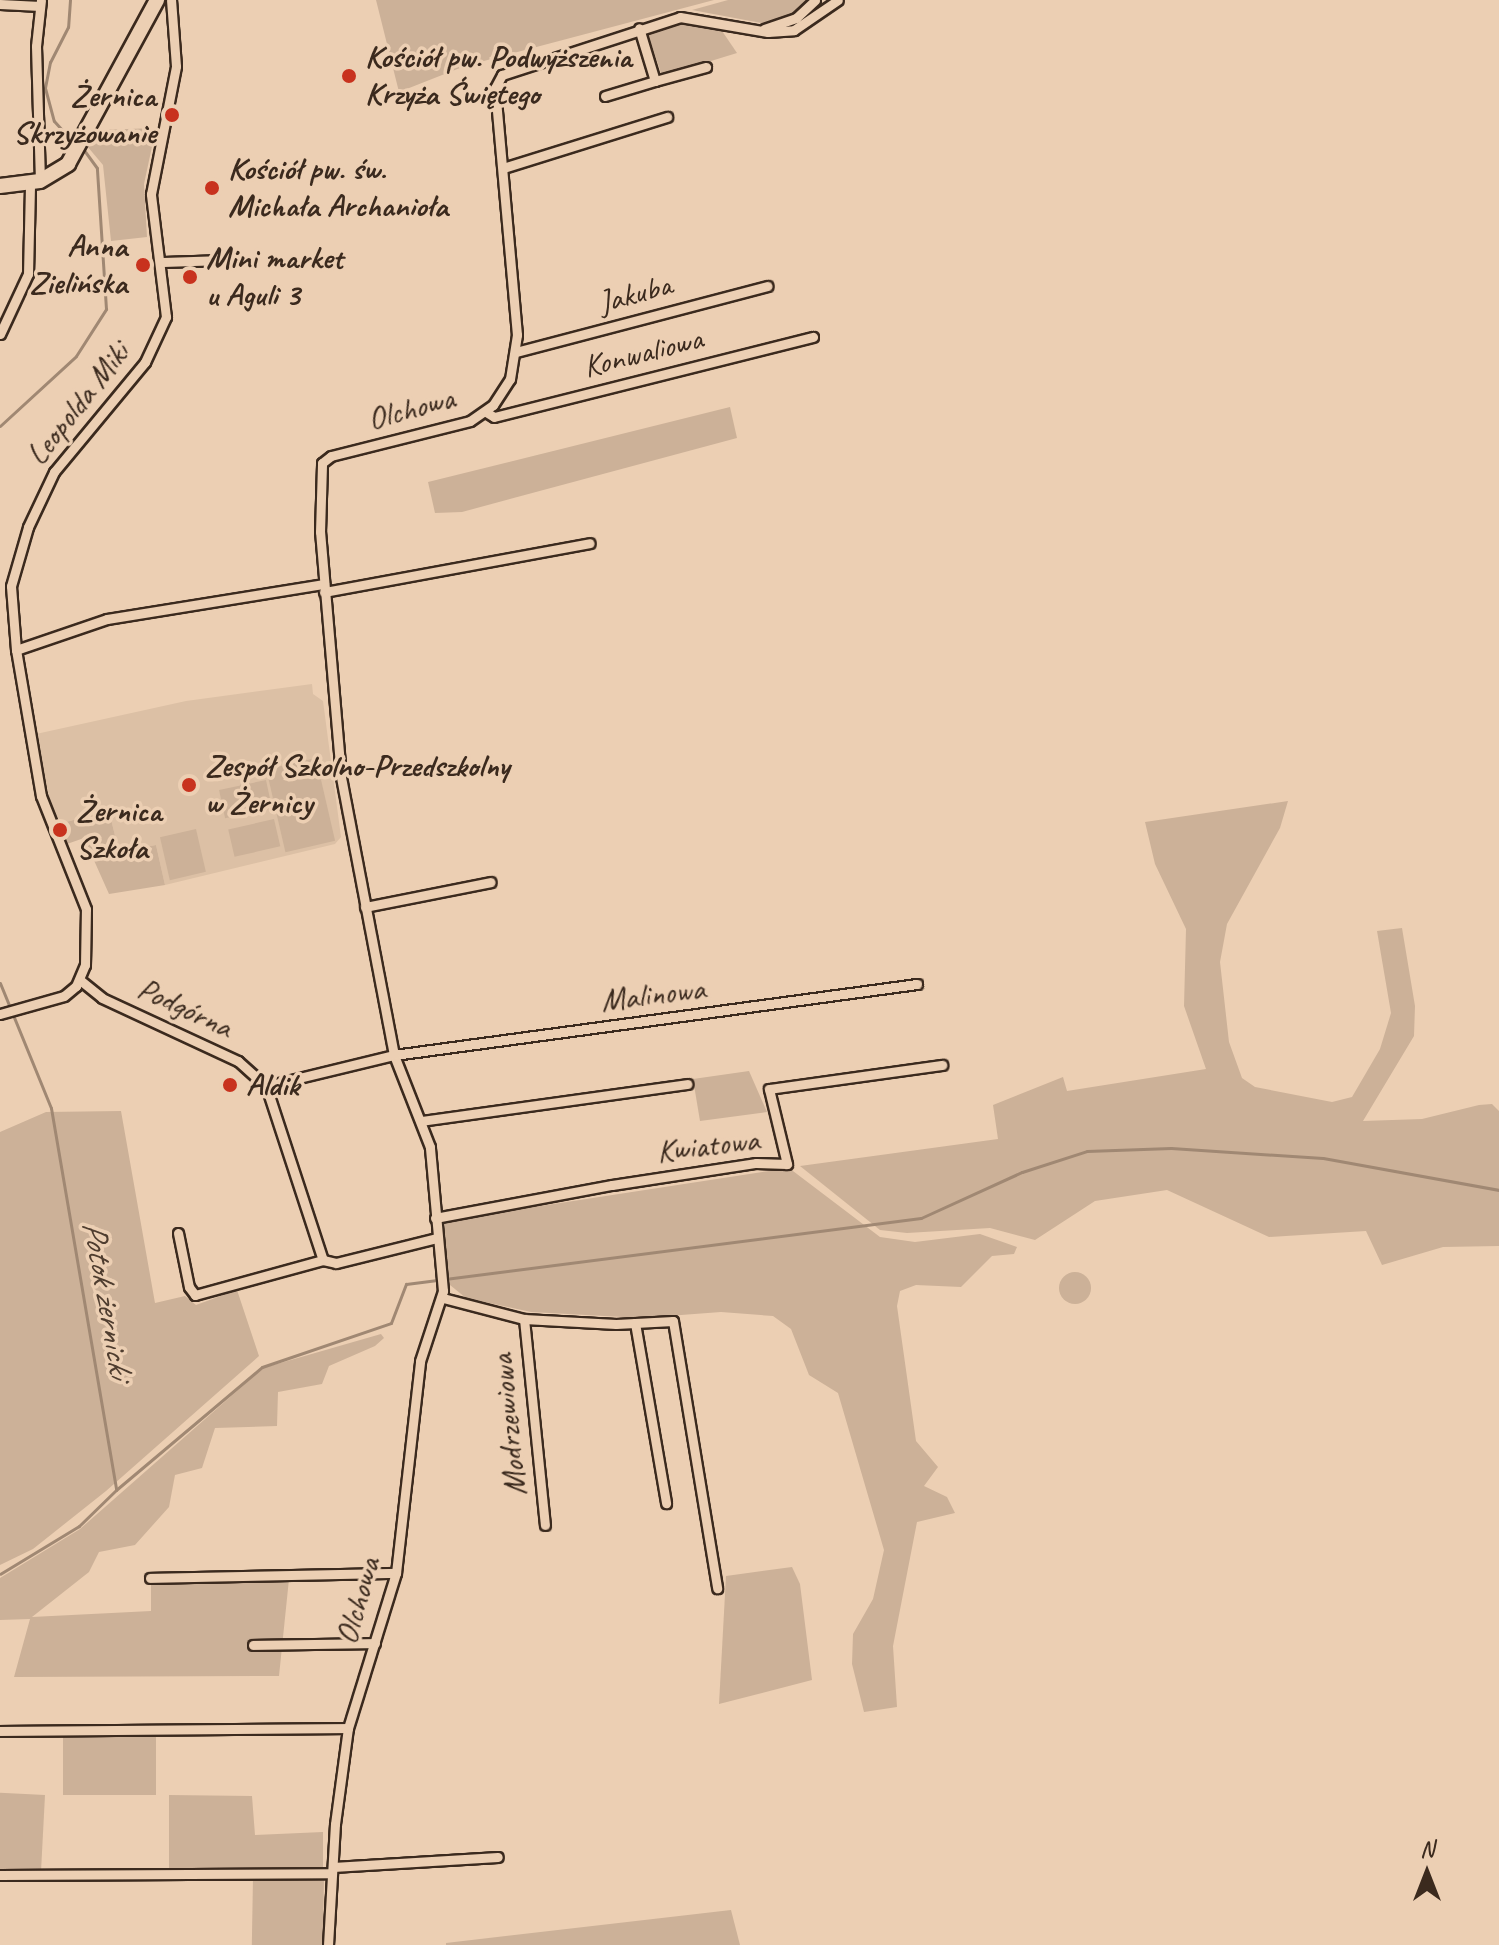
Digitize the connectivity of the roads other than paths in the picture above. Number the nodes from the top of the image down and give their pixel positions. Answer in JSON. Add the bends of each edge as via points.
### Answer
{"nodes":[{"id":1,"x":157,"y":0,"type":"edge"},
{"id":2,"x":171,"y":0,"type":"edge"},
{"id":3,"x":815,"y":0,"type":"edge"},
{"id":4,"x":838,"y":0,"type":"edge"},
{"id":5,"x":40,"y":3,"type":"edge"},
{"id":6,"x":0,"y":4,"type":"edge"},
{"id":7,"x":639,"y":28,"type":"junction"},
{"id":8,"x":756,"y":30,"type":"junction"},
{"id":9,"x":706,"y":67,"type":"dead end"},
{"id":10,"x":655,"y":81,"type":"junction"},
{"id":11,"x":605,"y":96,"type":"dead end"},
{"id":12,"x":667,"y":117,"type":"dead end"},
{"id":13,"x":503,"y":168,"type":"junction"},
{"id":14,"x":35,"y":183,"type":"junction"},
{"id":15,"x":0,"y":186,"type":"edge"},
{"id":16,"x":219,"y":260,"type":"dead end"},
{"id":17,"x":160,"y":262,"type":"junction"},
{"id":18,"x":767,"y":286,"type":"dead end"},
{"id":19,"x":0,"y":334,"type":"edge"},
{"id":20,"x":813,"y":337,"type":"dead end"},
{"id":21,"x":516,"y":352,"type":"junction"},
{"id":22,"x":486,"y":412,"type":"junction"},
{"id":23,"x":590,"y":543,"type":"dead end"},
{"id":24,"x":324,"y":588,"type":"junction"},
{"id":25,"x":16,"y":650,"type":"junction"},
{"id":26,"x":491,"y":882,"type":"dead end"},
{"id":27,"x":365,"y":907,"type":"junction"},
{"id":28,"x":80,"y":980,"type":"junction"},
{"id":29,"x":917,"y":984,"type":"dead end"},
{"id":30,"x":8,"y":1012,"type":"edge"},
{"id":31,"x":394,"y":1055,"type":"junction"},
{"id":32,"x":942,"y":1065,"type":"dead end"},
{"id":33,"x":687,"y":1084,"type":"dead end"},
{"id":34,"x":266,"y":1086,"type":"junction"},
{"id":35,"x":421,"y":1121,"type":"junction"},
{"id":36,"x":435,"y":1218,"type":"junction"},
{"id":37,"x":178,"y":1233,"type":"dead end"},
{"id":38,"x":437,"y":1238,"type":"junction"},
{"id":39,"x":323,"y":1260,"type":"junction"},
{"id":40,"x":443,"y":1298,"type":"junction"},
{"id":41,"x":524,"y":1319,"type":"junction"},
{"id":42,"x":635,"y":1323,"type":"junction"},
{"id":43,"x":666,"y":1503,"type":"dead end"},
{"id":44,"x":545,"y":1525,"type":"dead end"},
{"id":45,"x":396,"y":1573,"type":"junction"},
{"id":46,"x":150,"y":1578,"type":"dead end"},
{"id":47,"x":717,"y":1588,"type":"dead end"},
{"id":48,"x":375,"y":1643,"type":"junction"},
{"id":49,"x":253,"y":1645,"type":"dead end"},
{"id":50,"x":348,"y":1728,"type":"junction"},
{"id":51,"x":0,"y":1731,"type":"edge"},
{"id":52,"x":498,"y":1857,"type":"dead end"},
{"id":53,"x":333,"y":1870,"type":"junction"},
{"id":54,"x":0,"y":1875,"type":"edge"},
{"id":55,"x":328,"y":1945,"type":"edge"}],
"edges":[{"from":1,"to":14,"type":"street","via":[[75,154]]},
{"from":2,"to":17,"type":"street","name":"Leopolda Miki","via":[[176,66],[151,194]]},
{"from":3,"to":8,"type":"street","name":"Olchowa","via":[[796,18]]},
{"from":4,"to":8,"type":"street","name":"Olchowa","via":[[794,30]]},
{"from":5,"to":6,"type":"street"},
{"from":5,"to":14,"type":"street"},
{"from":7,"to":8,"type":"street","name":"Olchowa","via":[[691,16]]},
{"from":7,"to":10,"type":"street"},
{"from":7,"to":13,"type":"street","name":"Olchowa","via":[[525,64],[498,79]]},
{"from":9,"to":10,"type":"street"},
{"from":10,"to":11,"type":"street"},
{"from":12,"to":13,"type":"street"},
{"from":13,"to":21,"type":"street","name":"Olchowa"},
{"from":14,"to":15,"type":"street"},
{"from":14,"to":19,"type":"street","via":[[28,274]]},
{"from":16,"to":17,"type":"street"},
{"from":17,"to":25,"type":"street","name":"Leopolda Miki","via":[[167,311],[156,343],[65,457],[28,527],[12,579]]},
{"from":18,"to":21,"type":"street","name":"Jakuba"},
{"from":20,"to":22,"type":"street","name":"Konwaliowa","via":[[494,417]]},
{"from":21,"to":22,"type":"street","name":"Olchowa","via":[[510,379]]},
{"from":22,"to":24,"type":"street","name":"Olchowa","via":[[453,427],[325,459],[319,514]]},
{"from":23,"to":24,"type":"street"},
{"from":24,"to":25,"type":"street","via":[[107,619]]},
{"from":24,"to":27,"type":"street","name":"Olchowa","via":[[341,776]]},
{"from":25,"to":28,"type":"street","name":"Leopolda Miki","via":[[41,796],[85,902],[86,956]]},
{"from":26,"to":27,"type":"street"},
{"from":27,"to":31,"type":"street","name":"Olchowa"},
{"from":28,"to":30,"type":"street","via":[[64,996]]},
{"from":28,"to":34,"type":"street","name":"Podgórna","via":[[102,998],[238,1061]]},
{"from":29,"to":31,"type":"street","name":"Malinowa"},
{"from":31,"to":34,"type":"street"},
{"from":31,"to":35,"type":"street","name":"Olchowa"},
{"from":32,"to":36,"type":"street","name":"Kwiatowa","via":[[769,1089],[787,1164],[756,1163],[612,1185]]},
{"from":33,"to":35,"type":"street"},
{"from":34,"to":39,"type":"street"},
{"from":35,"to":36,"type":"street","name":"Olchowa","via":[[430,1147]]},
{"from":36,"to":38,"type":"street","name":"Olchowa"},
{"from":37,"to":39,"type":"street","via":[[195,1295]]},
{"from":38,"to":39,"type":"street","via":[[336,1263]]},
{"from":38,"to":40,"type":"street","name":"Olchowa"},
{"from":40,"to":41,"type":"street"},
{"from":40,"to":45,"type":"street","name":"Olchowa","via":[[420,1361]]},
{"from":41,"to":42,"type":"street"},
{"from":41,"to":44,"type":"street","name":"Modrzewiowa"},
{"from":42,"to":43,"type":"street"},
{"from":42,"to":47,"type":"street","via":[[673,1321]]},
{"from":45,"to":46,"type":"street"},
{"from":45,"to":48,"type":"street","name":"Olchowa"},
{"from":48,"to":49,"type":"street"},
{"from":48,"to":50,"type":"street","name":"Olchowa"},
{"from":50,"to":51,"type":"street"},
{"from":50,"to":53,"type":"street","name":"Olchowa"},
{"from":52,"to":53,"type":"street"},
{"from":53,"to":54,"type":"street"},
{"from":53,"to":55,"type":"street","name":"Olchowa"}]}
